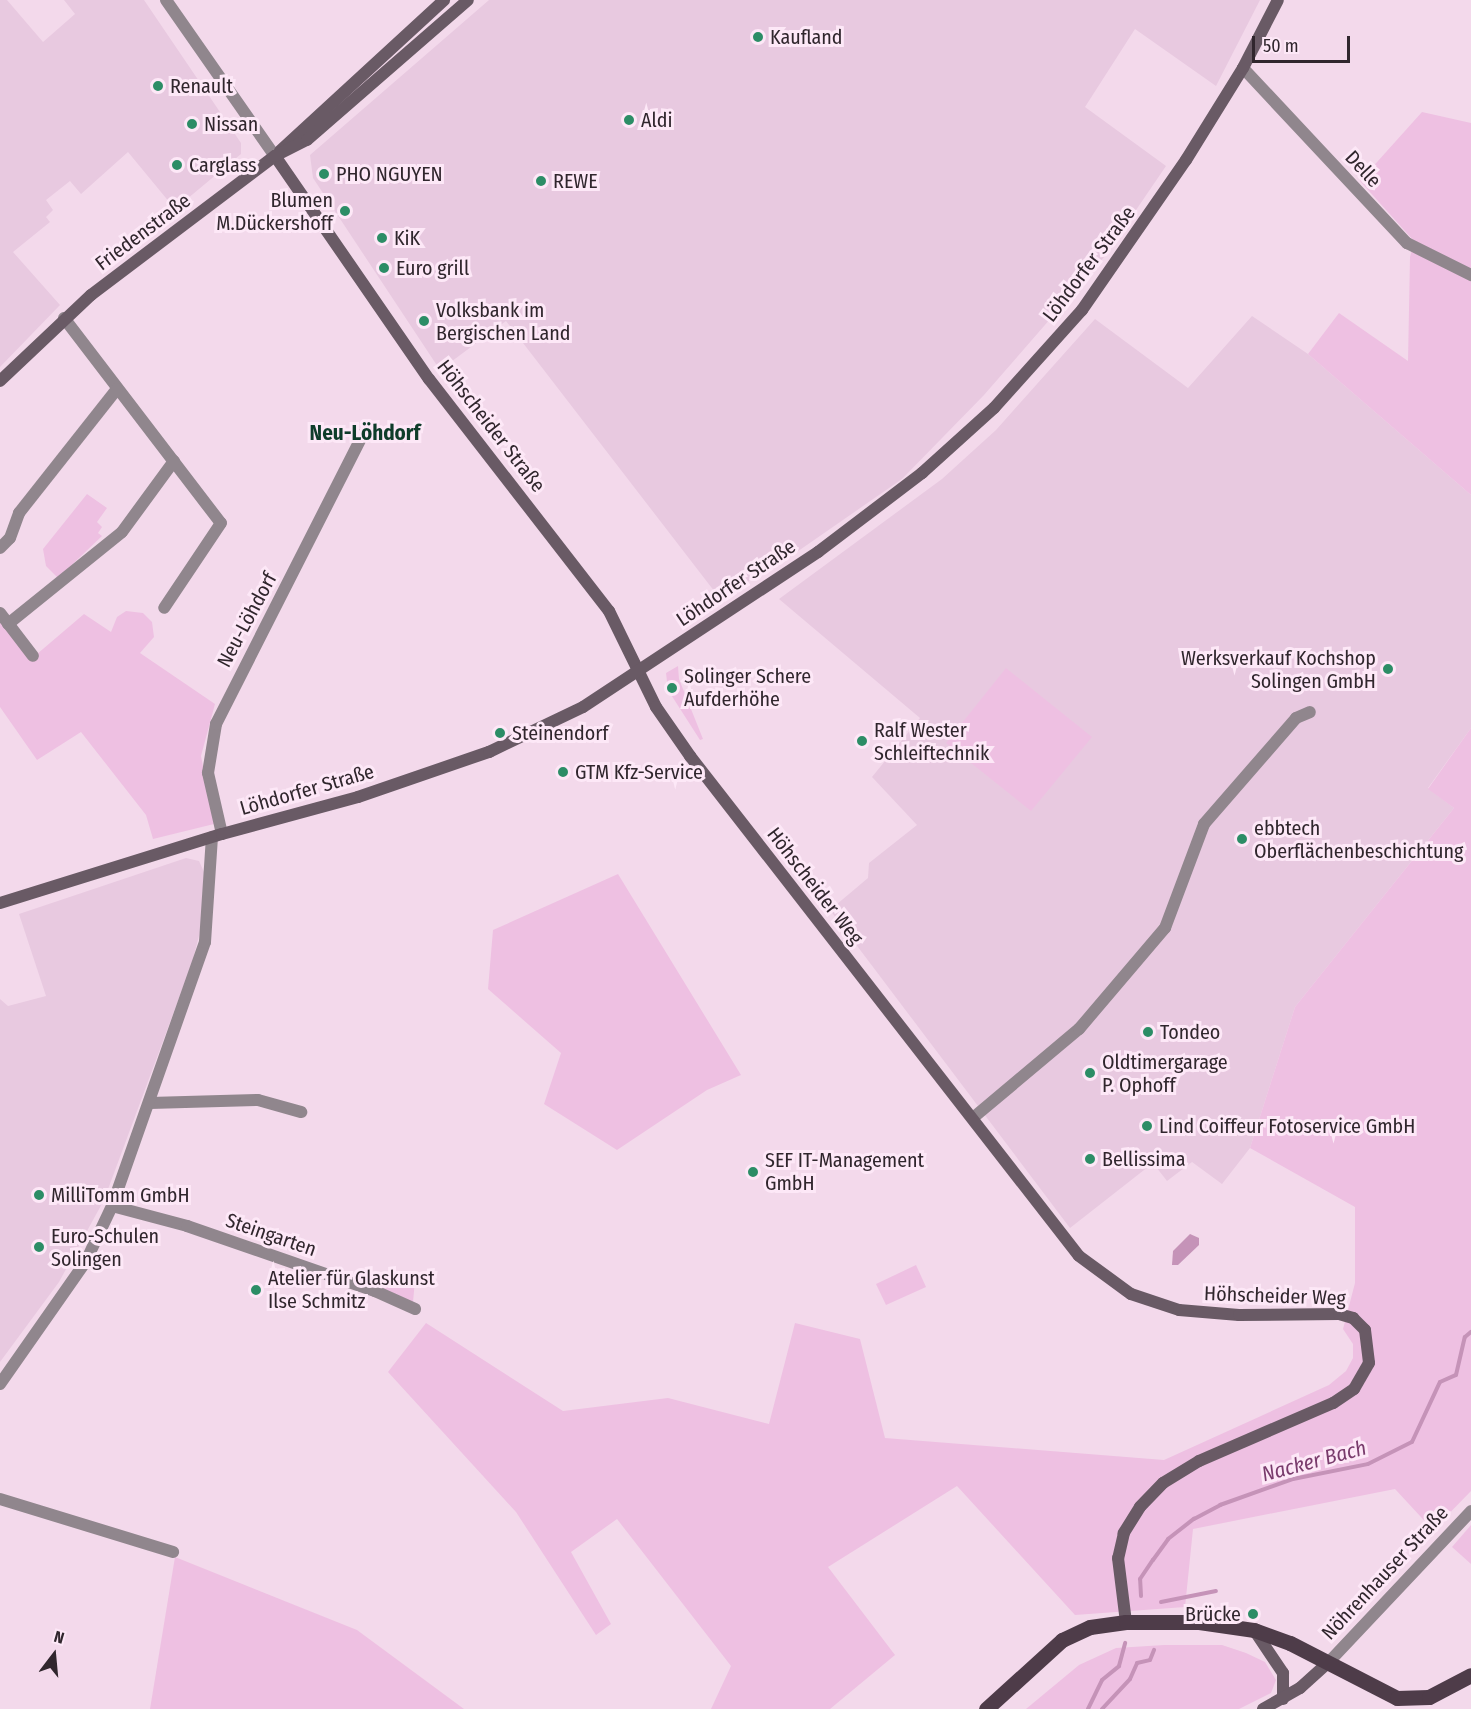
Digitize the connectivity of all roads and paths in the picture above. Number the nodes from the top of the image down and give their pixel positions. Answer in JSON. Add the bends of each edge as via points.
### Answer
{"nodes":[{"id":1,"x":166,"y":0,"type":"edge"},
{"id":2,"x":444,"y":0,"type":"edge"},
{"id":3,"x":468,"y":0,"type":"edge"},
{"id":4,"x":1278,"y":0,"type":"edge"},
{"id":5,"x":1243,"y":68,"type":"junction"},
{"id":6,"x":275,"y":156,"type":"junction"},
{"id":7,"x":1471,"y":275,"type":"edge"},
{"id":8,"x":64,"y":318,"type":"junction"},
{"id":9,"x":0,"y":381,"type":"edge"},
{"id":10,"x":117,"y":389,"type":"junction"},
{"id":11,"x":363,"y":434,"type":"dead end"},
{"id":12,"x":174,"y":461,"type":"junction"},
{"id":13,"x":0,"y":548,"type":"edge"},
{"id":14,"x":164,"y":608,"type":"dead end"},
{"id":15,"x":0,"y":612,"type":"edge"},
{"id":16,"x":9,"y":624,"type":"junction"},
{"id":17,"x":33,"y":656,"type":"dead end"},
{"id":18,"x":640,"y":670,"type":"junction"},
{"id":19,"x":1310,"y":712,"type":"dead end"},
{"id":20,"x":217,"y":835,"type":"junction"},
{"id":21,"x":0,"y":903,"type":"edge"},
{"id":22,"x":150,"y":1103,"type":"junction"},
{"id":23,"x":301,"y":1112,"type":"dead end"},
{"id":24,"x":974,"y":1117,"type":"junction"},
{"id":25,"x":112,"y":1206,"type":"junction"},
{"id":26,"x":415,"y":1309,"type":"dead end"},
{"id":27,"x":0,"y":1384,"type":"edge"},
{"id":28,"x":0,"y":1499,"type":"edge"},
{"id":29,"x":1471,"y":1511,"type":"edge"},
{"id":30,"x":173,"y":1552,"type":"dead end"},
{"id":31,"x":1126,"y":1622,"type":"junction"},
{"id":32,"x":1254,"y":1630,"type":"junction"},
{"id":33,"x":1328,"y":1663,"type":"junction"},
{"id":34,"x":1471,"y":1675,"type":"edge"},
{"id":35,"x":1283,"y":1699,"type":"junction"},
{"id":36,"x":986,"y":1709,"type":"edge"},
{"id":37,"x":1263,"y":1709,"type":"edge"}],
"edges":[{"from":1,"to":6,"type":"street","name":"Höhscheider Straße"},
{"from":2,"to":6,"type":"main road","name":"Friedenstraße"},
{"from":3,"to":6,"type":"main road","name":"Friedenstraße","via":[[307,140]]},
{"from":4,"to":5,"type":"main road","name":"Löhdorfer Straße"},
{"from":5,"to":7,"type":"street","name":"Delle","via":[[1407,243]]},
{"from":5,"to":18,"type":"main road","name":"Löhdorfer Straße","via":[[1103,283],[994,408],[922,473],[818,552]]},
{"from":6,"to":8,"type":"main road","name":"Friedenstraße"},
{"from":6,"to":18,"type":"main road","name":"Höhscheider Straße","via":[[429,379],[597,594]]},
{"from":8,"to":9,"type":"main road","name":"Friedenstraße"},
{"from":8,"to":10,"type":"street"},
{"from":10,"to":12,"type":"street"},
{"from":10,"to":13,"type":"street","via":[[19,513],[10,538]]},
{"from":11,"to":20,"type":"street","name":"Neu-Löhdorf","via":[[216,724],[208,773]]},
{"from":12,"to":14,"type":"street","via":[[221,523]]},
{"from":12,"to":16,"type":"street","via":[[122,531]]},
{"from":15,"to":16,"type":"street"},
{"from":16,"to":17,"type":"street"},
{"from":18,"to":20,"type":"main road","name":"Löhdorfer Straße","via":[[555,721],[455,766]]},
{"from":18,"to":24,"type":"main road","name":"Höhscheider Weg","via":[[656,707],[721,796]]},
{"from":19,"to":24,"type":"street","via":[[1296,718],[1204,824],[1194,843],[1175,910],[1116,988],[1059,1048]]},
{"from":20,"to":21,"type":"main road","name":"Löhdorfer Straße"},
{"from":20,"to":22,"type":"street","name":"Neu-Löhdorf","via":[[205,942]]},
{"from":22,"to":23,"type":"street","via":[[258,1100]]},
{"from":22,"to":25,"type":"street","name":"Neu-Löhdorf"},
{"from":24,"to":31,"type":"main road","name":"Höhscheider Weg","via":[[1079,1256],[1131,1294],[1179,1311],[1339,1314],[1356,1320],[1368,1336],[1369,1363],[1354,1389],[1199,1461],[1163,1484],[1140,1507],[1124,1533],[1118,1558]]},
{"from":25,"to":26,"type":"street","name":"Steingarten","via":[[187,1226],[375,1291]]},
{"from":25,"to":27,"type":"street","name":"Neu-Löhdorf","via":[[86,1261]]},
{"from":28,"to":30,"type":"street"},
{"from":29,"to":33,"type":"street","name":"Nöhrenhauser Straße"},
{"from":31,"to":32,"type":"main road","via":[[1208,1622]]},
{"from":31,"to":36,"type":"main road","via":[[1090,1627],[1062,1640]]},
{"from":32,"to":33,"type":"main road"},
{"from":32,"to":35,"type":"main road","via":[[1283,1672]]},
{"from":33,"to":34,"type":"main road","via":[[1381,1692],[1405,1699],[1429,1697]]},
{"from":33,"to":35,"type":"main road"},
{"from":35,"to":37,"type":"main road"}]}
